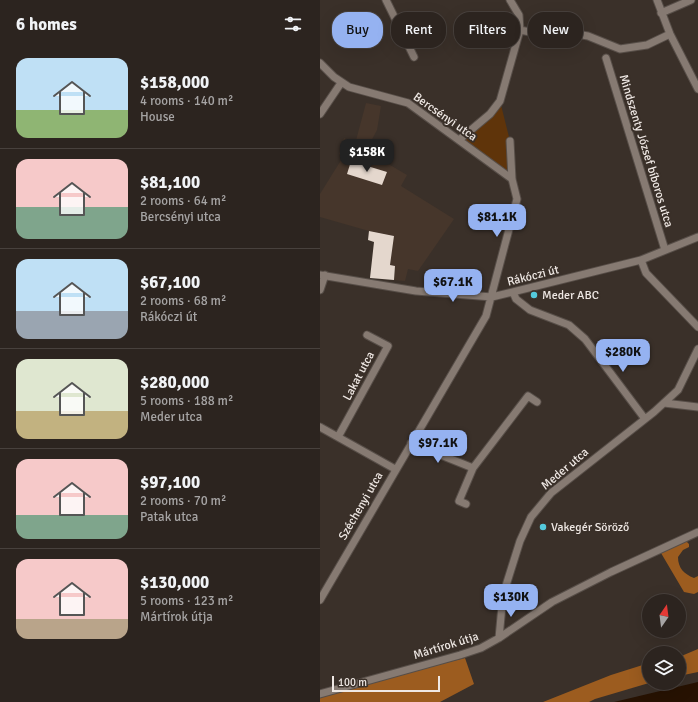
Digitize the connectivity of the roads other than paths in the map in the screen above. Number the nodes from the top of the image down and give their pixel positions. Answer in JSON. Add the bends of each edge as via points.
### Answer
{"nodes":[{"id":1,"x":386,"y":0,"type":"edge"},
{"id":2,"x":510,"y":0,"type":"edge"},
{"id":3,"x":657,"y":0,"type":"edge"},
{"id":4,"x":691,"y":0,"type":"edge"},
{"id":5,"x":517,"y":12,"type":"edge"},
{"id":6,"x":661,"y":13,"type":"junction"},
{"id":7,"x":520,"y":30,"type":"edge"},
{"id":8,"x":670,"y":34,"type":"junction"},
{"id":9,"x":515,"y":48,"type":"edge"},
{"id":10,"x":414,"y":57,"type":"dead end"},
{"id":11,"x":606,"y":58,"type":"dead end"},
{"id":12,"x":320,"y":63,"type":"edge"},
{"id":13,"x":341,"y":83,"type":"junction"},
{"id":14,"x":698,"y":89,"type":"edge"},
{"id":15,"x":320,"y":114,"type":"edge"},
{"id":16,"x":459,"y":140,"type":"junction"},
{"id":17,"x":510,"y":141,"type":"dead end"},
{"id":18,"x":512,"y":178,"type":"junction"},
{"id":19,"x":698,"y":237,"type":"edge"},
{"id":20,"x":665,"y":250,"type":"junction"},
{"id":21,"x":641,"y":260,"type":"junction"},
{"id":22,"x":323,"y":275,"type":"edge"},
{"id":23,"x":320,"y":290,"type":"edge"},
{"id":24,"x":514,"y":292,"type":"junction"},
{"id":25,"x":492,"y":297,"type":"junction"},
{"id":26,"x":698,"y":327,"type":"edge"},
{"id":27,"x":367,"y":335,"type":"dead end"},
{"id":28,"x":698,"y":349,"type":"edge"},
{"id":29,"x":537,"y":402,"type":"dead end"},
{"id":30,"x":664,"y":403,"type":"junction"},
{"id":31,"x":698,"y":407,"type":"edge"},
{"id":32,"x":645,"y":418,"type":"junction"},
{"id":33,"x":320,"y":427,"type":"edge"},
{"id":34,"x":338,"y":437,"type":"junction"},
{"id":35,"x":411,"y":443,"type":"junction"},
{"id":36,"x":473,"y":468,"type":"junction"},
{"id":37,"x":395,"y":470,"type":"junction"},
{"id":38,"x":466,"y":504,"type":"dead end"},
{"id":39,"x":698,"y":532,"type":"edge"},
{"id":40,"x":323,"y":589,"type":"edge"},
{"id":41,"x":320,"y":600,"type":"edge"},
{"id":42,"x":499,"y":638,"type":"junction"},
{"id":43,"x":320,"y":694,"type":"edge"}],
"edges":[{"from":1,"to":10,"type":"street"},
{"from":2,"to":5,"type":"street"},
{"from":3,"to":6,"type":"street"},
{"from":4,"to":6,"type":"street"},
{"from":6,"to":8,"type":"street"},
{"from":7,"to":8,"type":"street","via":[[535,33],[559,31],[588,36],[620,49],[647,45]]},
{"from":8,"to":14,"type":"street"},
{"from":9,"to":16,"type":"street","via":[[500,101],[490,114]]},
{"from":11,"to":20,"type":"street","name":"Mindszenty József bíboros utca"},
{"from":12,"to":13,"type":"street","name":"Bercsényi utca"},
{"from":13,"to":15,"type":"street"},
{"from":13,"to":16,"type":"street","name":"Bercsényi utca","via":[[360,91],[408,103]]},
{"from":16,"to":18,"type":"street","name":"Bercsényi utca"},
{"from":17,"to":18,"type":"street"},
{"from":18,"to":25,"type":"street","via":[[517,199]]},
{"from":19,"to":20,"type":"street","name":"Rákóczi út"},
{"from":20,"to":21,"type":"street","name":"Rákóczi út"},
{"from":21,"to":24,"type":"street","name":"Rákóczi út"},
{"from":21,"to":26,"type":"street","via":[[646,273]]},
{"from":22,"to":23,"type":"street"},
{"from":22,"to":25,"type":"street","name":"Rákóczi út","via":[[416,290]]},
{"from":24,"to":25,"type":"street","name":"Rákóczi út"},
{"from":24,"to":32,"type":"street","via":[[516,299],[530,310],[569,325],[585,339]]},
{"from":25,"to":35,"type":"street","name":"Széchenyi utca","via":[[486,316]]},
{"from":27,"to":34,"type":"street","name":"Lakat utca","via":[[388,346]]},
{"from":28,"to":30,"type":"street","name":"Meder utca","via":[[678,390]]},
{"from":29,"to":36,"type":"street","via":[[528,396]]},
{"from":30,"to":31,"type":"street"},
{"from":30,"to":32,"type":"street","name":"Meder utca"},
{"from":32,"to":42,"type":"street","name":"Meder utca","via":[[550,493],[531,517],[520,541],[503,595]]},
{"from":33,"to":34,"type":"street"},
{"from":34,"to":37,"type":"street"},
{"from":35,"to":36,"type":"street"},
{"from":35,"to":37,"type":"street","name":"Széchenyi utca"},
{"from":36,"to":38,"type":"street","via":[[458,501]]},
{"from":37,"to":40,"type":"street","name":"Széchenyi utca"},
{"from":39,"to":42,"type":"street","name":"Mártírok útja","via":[[552,602]]},
{"from":40,"to":41,"type":"street","name":"Széchenyi utca"},
{"from":42,"to":43,"type":"street","name":"Mártírok útja","via":[[460,655]]}]}
